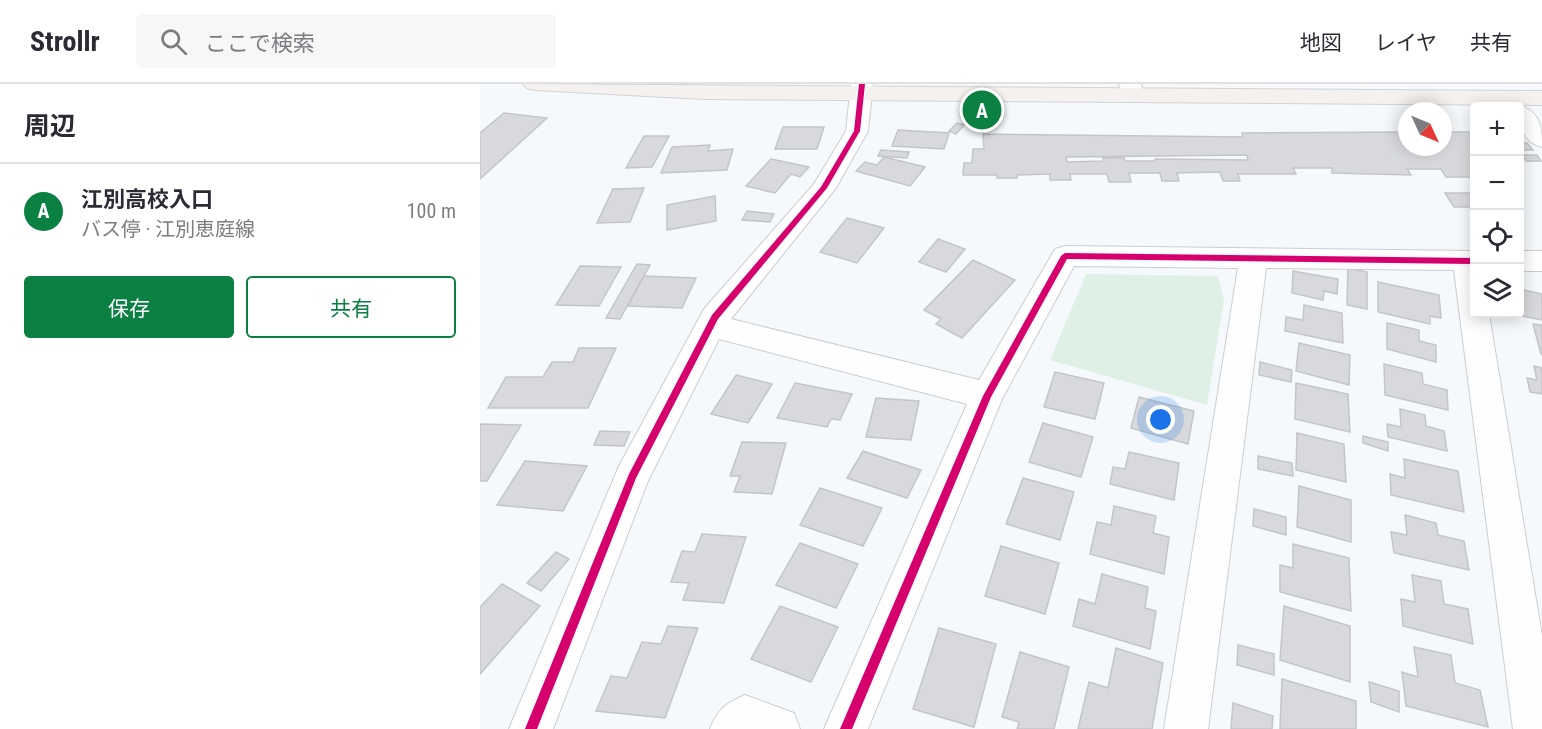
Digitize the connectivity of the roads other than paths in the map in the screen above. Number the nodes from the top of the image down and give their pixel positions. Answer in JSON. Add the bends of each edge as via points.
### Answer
{"nodes":[{"id":1,"x":534,"y":84,"type":"edge"},
{"id":2,"x":861,"y":89,"type":"edge"},
{"id":3,"x":1132,"y":90,"type":"edge"},
{"id":4,"x":1542,"y":98,"type":"edge"},
{"id":5,"x":1524,"y":103,"type":"edge"},
{"id":6,"x":1470,"y":104,"type":"edge"},
{"id":7,"x":1524,"y":119,"type":"edge"},
{"id":8,"x":1542,"y":140,"type":"edge"},
{"id":9,"x":1253,"y":258,"type":"junction"},
{"id":10,"x":1470,"y":260,"type":"edge"},
{"id":11,"x":1524,"y":261,"type":"edge"},
{"id":12,"x":1542,"y":261,"type":"edge"},
{"id":13,"x":1471,"y":264,"type":"edge"},
{"id":14,"x":711,"y":325,"type":"junction"},
{"id":15,"x":987,"y":396,"type":"junction"},
{"id":16,"x":531,"y":729,"type":"edge"},
{"id":17,"x":732,"y":729,"type":"edge"},
{"id":18,"x":778,"y":729,"type":"edge"},
{"id":19,"x":846,"y":729,"type":"edge"},
{"id":20,"x":1186,"y":729,"type":"edge"},
{"id":21,"x":1535,"y":729,"type":"edge"}],
"edges":[{"from":1,"to":2,"type":"main road","via":[[703,93]]},
{"from":2,"to":3,"type":"main road"},
{"from":2,"to":14,"type":"street","via":[[857,131],[824,188]]},
{"from":3,"to":6,"type":"main road"},
{"from":4,"to":5,"type":"main road"},
{"from":7,"to":8,"type":"street"},
{"from":9,"to":10,"type":"street"},
{"from":9,"to":15,"type":"street","via":[[1065,256]]},
{"from":9,"to":20,"type":"street"},
{"from":11,"to":12,"type":"street"},
{"from":13,"to":21,"type":"street"},
{"from":14,"to":15,"type":"street"},
{"from":14,"to":16,"type":"street","via":[[632,477]]},
{"from":15,"to":19,"type":"street"},
{"from":17,"to":18,"type":"street","via":[[745,717]]}]}
